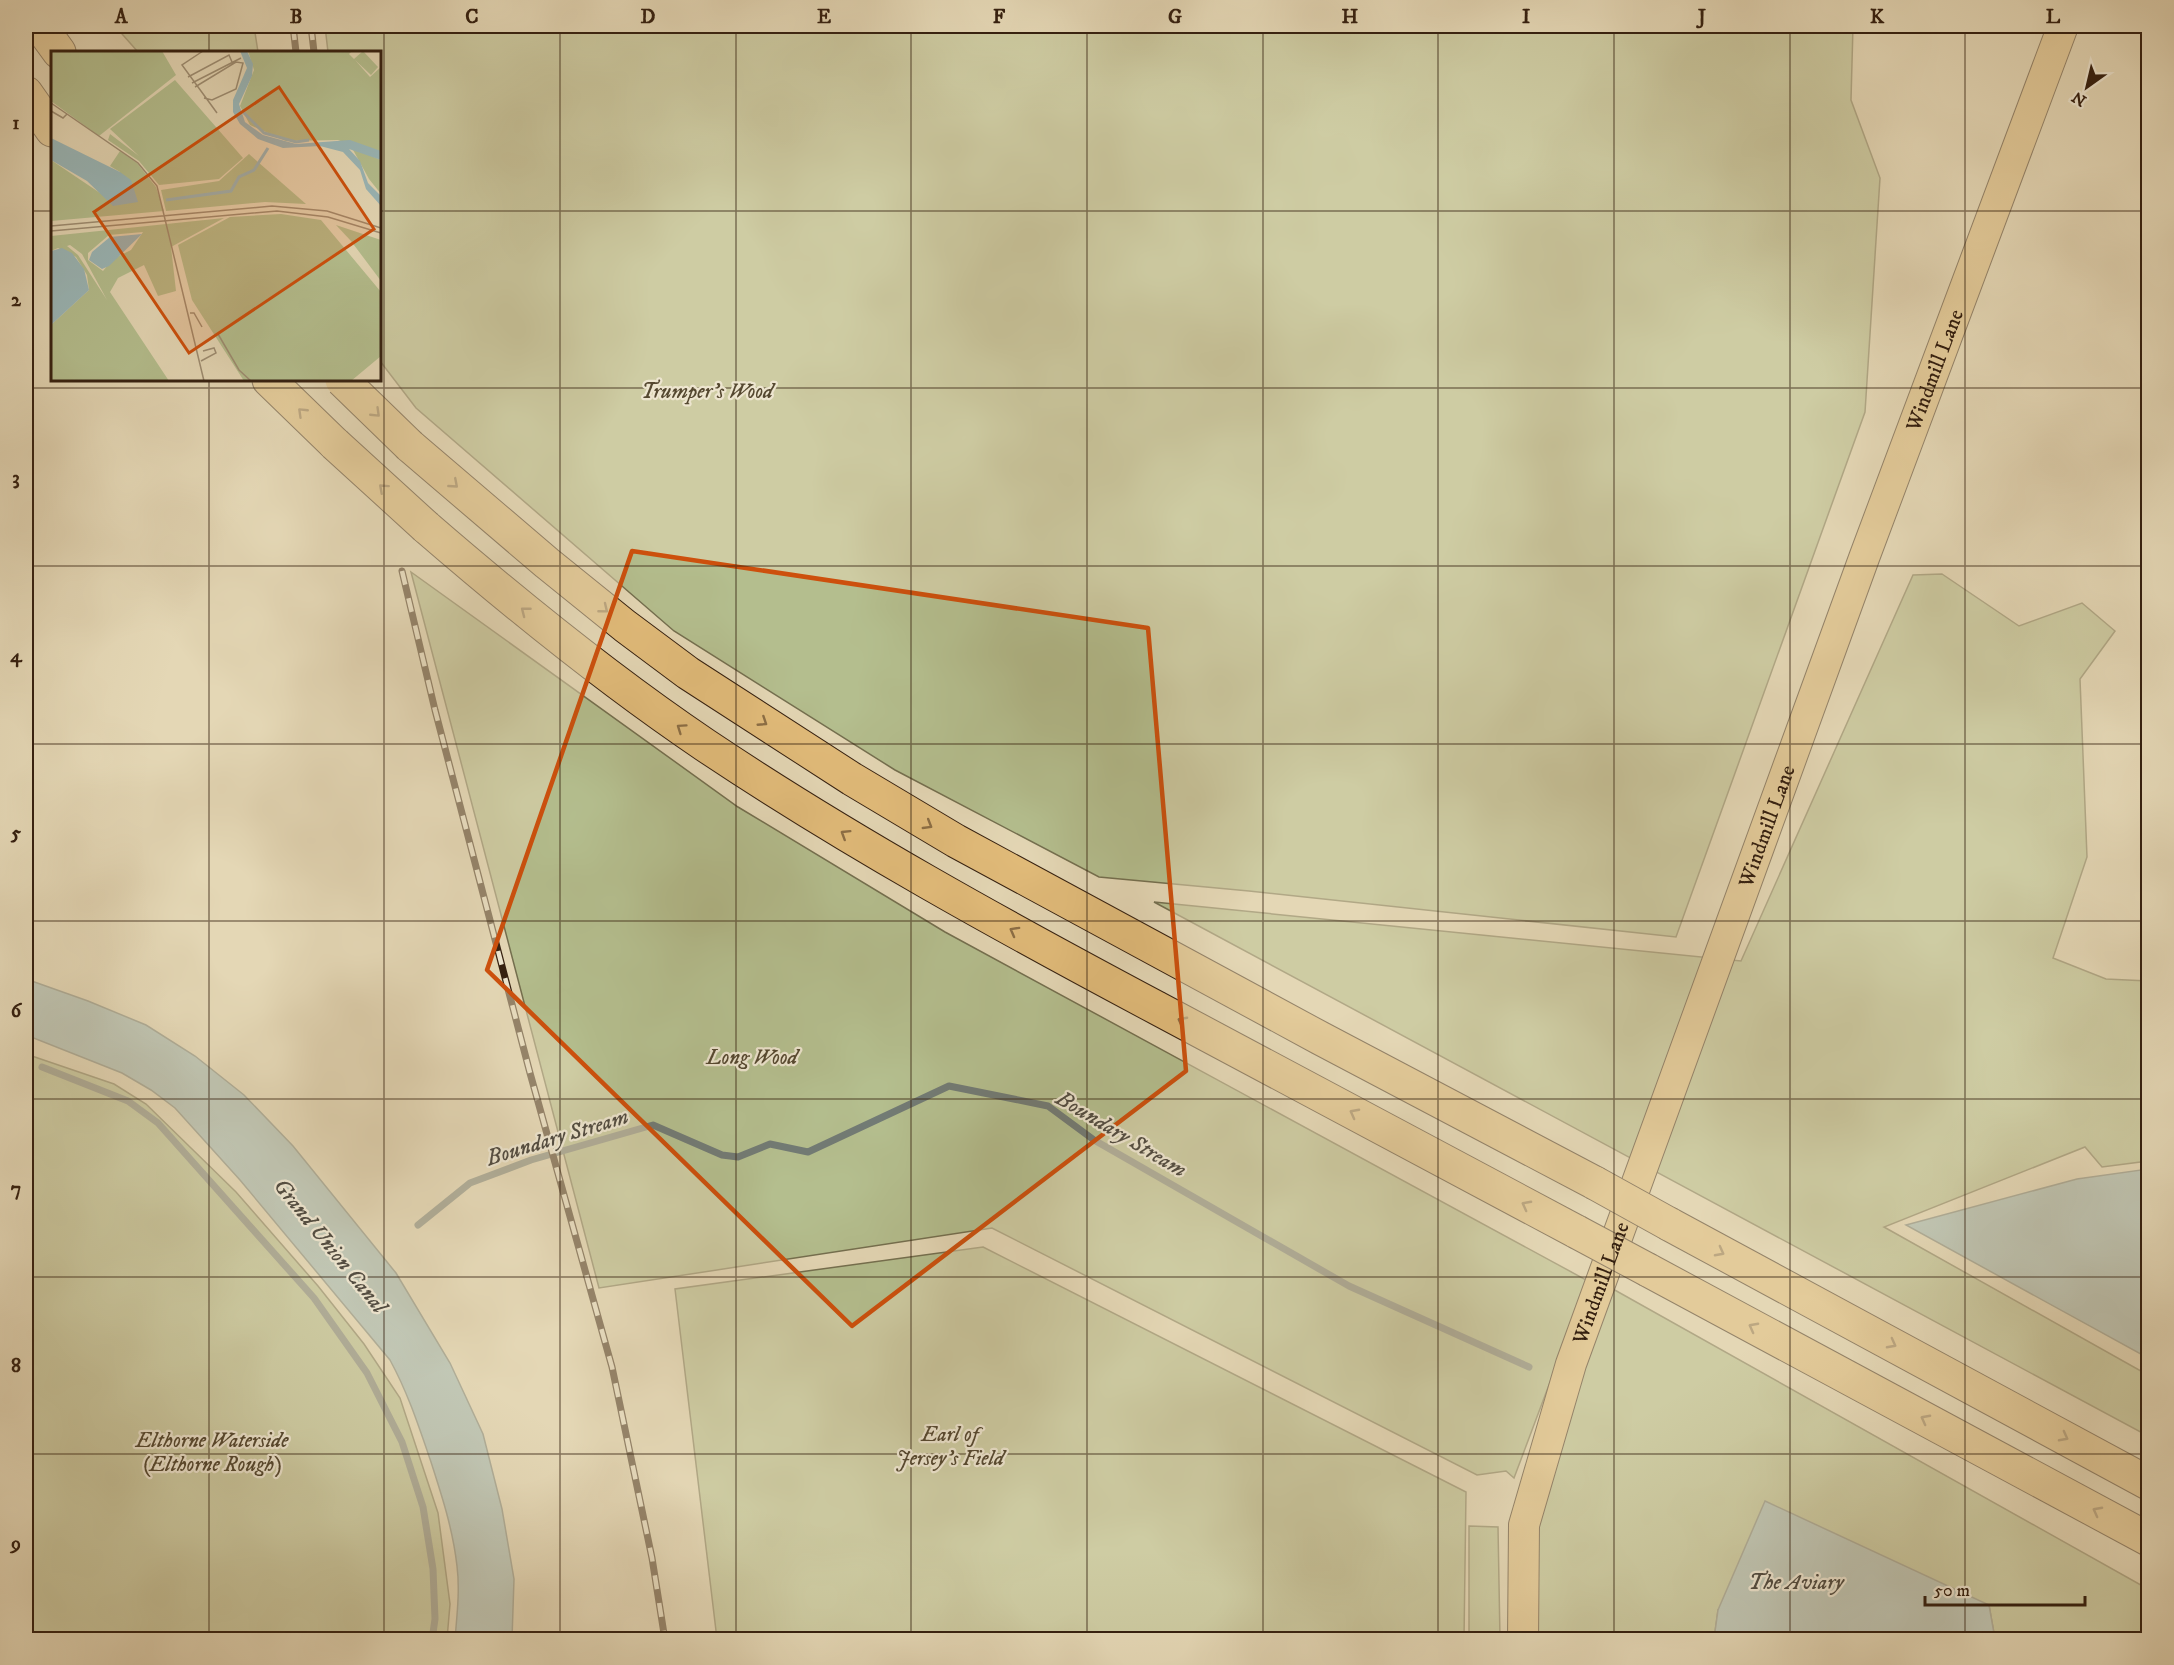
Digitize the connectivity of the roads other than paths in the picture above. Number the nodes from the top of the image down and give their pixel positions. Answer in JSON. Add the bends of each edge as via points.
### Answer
{"nodes":[{"id":1,"x":40,"y":26,"type":"edge"},
{"id":2,"x":2063,"y":26,"type":"edge"},
{"id":3,"x":58,"y":51,"type":"edge"},
{"id":4,"x":26,"y":93,"type":"edge"},
{"id":5,"x":51,"y":129,"type":"edge"},
{"id":6,"x":271,"y":381,"type":"edge"},
{"id":7,"x":343,"y":381,"type":"edge"},
{"id":8,"x":2148,"y":1483,"type":"edge"},
{"id":9,"x":2148,"y":1539,"type":"edge"},
{"id":10,"x":1523,"y":1640,"type":"edge"}],
"edges":[{"from":1,"to":3,"type":"highway"},
{"from":2,"to":10,"type":"main road","name":"Windmill Lane","via":[[1860,569],[1571,1364],[1524,1525]]},
{"from":4,"to":5,"type":"highway"},
{"from":9,"to":6,"type":"highway","one_way":true,"bridge":true,"via":[[1065,959],[837,829],[702,743],[518,606],[426,527]]},
{"from":7,"to":8,"type":"highway","one_way":true,"bridge":true,"via":[[410,446],[625,626],[688,673],[852,778],[956,841]]}]}
